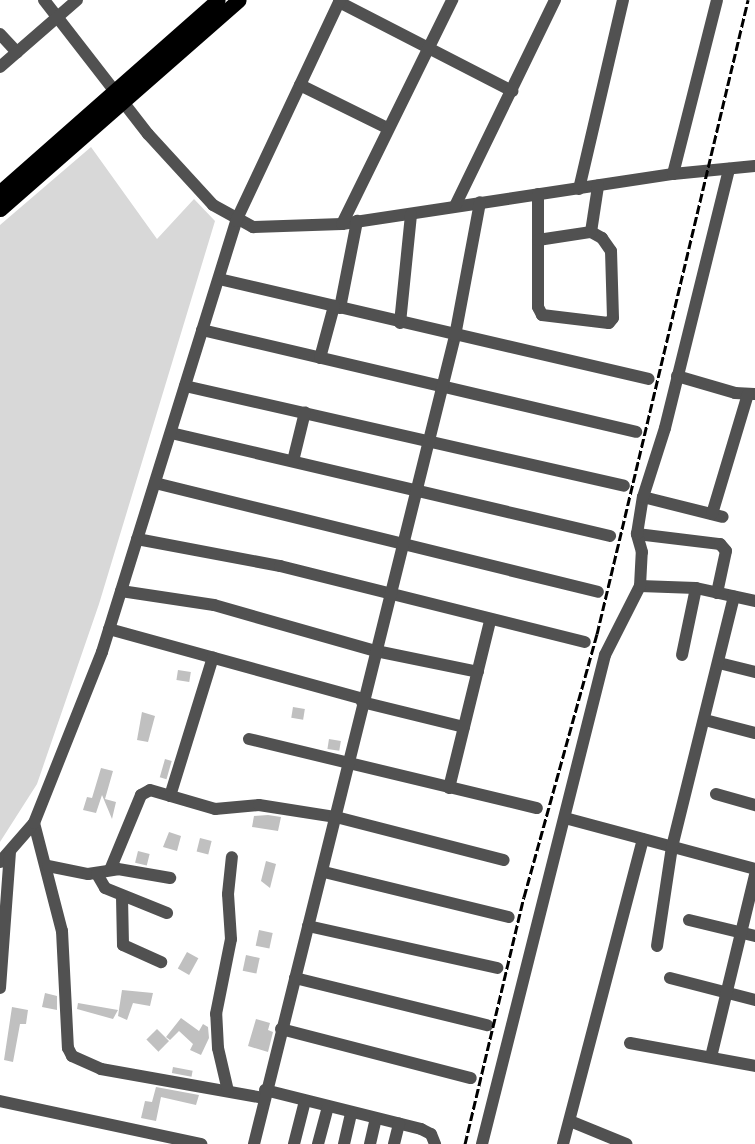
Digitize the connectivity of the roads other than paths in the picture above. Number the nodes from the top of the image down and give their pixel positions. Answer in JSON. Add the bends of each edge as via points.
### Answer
{"nodes":[{"id":1,"x":44,"y":0,"type":"edge"},
{"id":2,"x":77,"y":0,"type":"edge"},
{"id":3,"x":218,"y":0,"type":"edge"},
{"id":4,"x":239,"y":0,"type":"edge"},
{"id":5,"x":452,"y":0,"type":"edge"},
{"id":6,"x":555,"y":0,"type":"edge"},
{"id":7,"x":623,"y":0,"type":"edge"},
{"id":8,"x":340,"y":1,"type":"edge"},
{"id":9,"x":713,"y":1,"type":"edge"},
{"id":10,"x":58,"y":16,"type":"junction"},
{"id":11,"x":0,"y":34,"type":"edge"},
{"id":12,"x":427,"y":48,"type":"junction"},
{"id":13,"x":17,"y":52,"type":"junction"},
{"id":14,"x":0,"y":67,"type":"edge"},
{"id":15,"x":300,"y":85,"type":"junction"},
{"id":16,"x":512,"y":91,"type":"junction"},
{"id":17,"x":119,"y":95,"type":"junction"},
{"id":18,"x":387,"y":128,"type":"junction"},
{"id":19,"x":755,"y":166,"type":"edge"},
{"id":20,"x":729,"y":169,"type":"junction"},
{"id":21,"x":673,"y":174,"type":"junction"},
{"id":22,"x":598,"y":186,"type":"junction"},
{"id":23,"x":579,"y":189,"type":"junction"},
{"id":24,"x":538,"y":194,"type":"junction"},
{"id":25,"x":1,"y":202,"type":"edge"},
{"id":26,"x":480,"y":202,"type":"junction"},
{"id":27,"x":455,"y":206,"type":"junction"},
{"id":28,"x":411,"y":215,"type":"junction"},
{"id":29,"x":236,"y":221,"type":"junction"},
{"id":30,"x":357,"y":221,"type":"junction"},
{"id":31,"x":342,"y":224,"type":"junction"},
{"id":32,"x":591,"y":232,"type":"junction"},
{"id":33,"x":538,"y":240,"type":"junction"},
{"id":34,"x":219,"y":279,"type":"junction"},
{"id":35,"x":337,"y":307,"type":"junction"},
{"id":36,"x":400,"y":323,"type":"junction"},
{"id":37,"x":202,"y":330,"type":"junction"},
{"id":38,"x":455,"y":336,"type":"junction"},
{"id":39,"x":320,"y":358,"type":"junction"},
{"id":40,"x":677,"y":376,"type":"junction"},
{"id":41,"x":648,"y":379,"type":"dead end"},
{"id":42,"x":185,"y":386,"type":"junction"},
{"id":43,"x":442,"y":386,"type":"junction"},
{"id":44,"x":752,"y":394,"type":"edge"},
{"id":45,"x":305,"y":412,"type":"junction"},
{"id":46,"x":636,"y":432,"type":"dead end"},
{"id":47,"x":171,"y":433,"type":"junction"},
{"id":48,"x":430,"y":438,"type":"junction"},
{"id":49,"x":293,"y":461,"type":"junction"},
{"id":50,"x":155,"y":483,"type":"junction"},
{"id":51,"x":624,"y":486,"type":"dead end"},
{"id":52,"x":417,"y":489,"type":"junction"},
{"id":53,"x":643,"y":497,"type":"junction"},
{"id":54,"x":637,"y":534,"type":"junction"},
{"id":55,"x":610,"y":536,"type":"dead end"},
{"id":56,"x":137,"y":539,"type":"junction"},
{"id":57,"x":404,"y":544,"type":"junction"},
{"id":58,"x":640,"y":586,"type":"junction"},
{"id":59,"x":696,"y":588,"type":"junction"},
{"id":60,"x":121,"y":591,"type":"junction"},
{"id":61,"x":598,"y":592,"type":"dead end"},
{"id":62,"x":717,"y":593,"type":"junction"},
{"id":63,"x":392,"y":594,"type":"junction"},
{"id":64,"x":734,"y":597,"type":"junction"},
{"id":65,"x":755,"y":601,"type":"edge"},
{"id":66,"x":490,"y":621,"type":"junction"},
{"id":67,"x":110,"y":629,"type":"junction"},
{"id":68,"x":585,"y":642,"type":"dead end"},
{"id":69,"x":376,"y":651,"type":"junction"},
{"id":70,"x":682,"y":655,"type":"dead end"},
{"id":71,"x":213,"y":657,"type":"junction"},
{"id":72,"x":719,"y":663,"type":"junction"},
{"id":73,"x":478,"y":672,"type":"junction"},
{"id":74,"x":755,"y":672,"type":"edge"},
{"id":75,"x":362,"y":701,"type":"junction"},
{"id":76,"x":705,"y":720,"type":"junction"},
{"id":77,"x":465,"y":727,"type":"junction"},
{"id":78,"x":755,"y":733,"type":"edge"},
{"id":79,"x":249,"y":739,"type":"dead end"},
{"id":80,"x":347,"y":764,"type":"junction"},
{"id":81,"x":449,"y":788,"type":"junction"},
{"id":82,"x":716,"y":794,"type":"dead end"},
{"id":83,"x":170,"y":795,"type":"junction"},
{"id":84,"x":755,"y":805,"type":"edge"},
{"id":85,"x":537,"y":808,"type":"dead end"},
{"id":86,"x":336,"y":817,"type":"junction"},
{"id":87,"x":565,"y":818,"type":"junction"},
{"id":88,"x":34,"y":823,"type":"junction"},
{"id":89,"x":643,"y":839,"type":"junction"},
{"id":90,"x":672,"y":847,"type":"junction"},
{"id":91,"x":10,"y":853,"type":"junction"},
{"id":92,"x":232,"y":857,"type":"dead end"},
{"id":93,"x":504,"y":860,"type":"dead end"},
{"id":94,"x":0,"y":861,"type":"edge"},
{"id":95,"x":48,"y":866,"type":"junction"},
{"id":96,"x":110,"y":870,"type":"junction"},
{"id":97,"x":755,"y":870,"type":"edge"},
{"id":98,"x":324,"y":872,"type":"junction"},
{"id":99,"x":97,"y":874,"type":"junction"},
{"id":100,"x":755,"y":875,"type":"edge"},
{"id":101,"x":170,"y":878,"type":"dead end"},
{"id":102,"x":122,"y":897,"type":"junction"},
{"id":103,"x":166,"y":914,"type":"dead end"},
{"id":104,"x":508,"y":917,"type":"dead end"},
{"id":105,"x":690,"y":920,"type":"dead end"},
{"id":106,"x":308,"y":926,"type":"junction"},
{"id":107,"x":741,"y":933,"type":"junction"},
{"id":108,"x":755,"y":936,"type":"edge"},
{"id":109,"x":657,"y":946,"type":"dead end"},
{"id":110,"x":161,"y":962,"type":"dead end"},
{"id":111,"x":497,"y":968,"type":"dead end"},
{"id":112,"x":295,"y":978,"type":"junction"},
{"id":113,"x":670,"y":978,"type":"dead end"},
{"id":114,"x":0,"y":988,"type":"edge"},
{"id":115,"x":726,"y":992,"type":"junction"},
{"id":116,"x":755,"y":1000,"type":"edge"},
{"id":117,"x":487,"y":1025,"type":"dead end"},
{"id":118,"x":281,"y":1029,"type":"junction"},
{"id":119,"x":630,"y":1043,"type":"dead end"},
{"id":120,"x":711,"y":1057,"type":"junction"},
{"id":121,"x":755,"y":1066,"type":"edge"},
{"id":122,"x":471,"y":1078,"type":"dead end"},
{"id":123,"x":228,"y":1091,"type":"junction"},
{"id":124,"x":265,"y":1094,"type":"junction"},
{"id":125,"x":0,"y":1101,"type":"edge"},
{"id":126,"x":305,"y":1101,"type":"junction"},
{"id":127,"x":328,"y":1107,"type":"junction"},
{"id":128,"x":351,"y":1113,"type":"junction"},
{"id":129,"x":376,"y":1119,"type":"junction"},
{"id":130,"x":570,"y":1121,"type":"junction"},
{"id":131,"x":399,"y":1124,"type":"junction"},
{"id":132,"x":201,"y":1144,"type":"edge"},
{"id":133,"x":254,"y":1144,"type":"edge"},
{"id":134,"x":294,"y":1144,"type":"edge"},
{"id":135,"x":318,"y":1144,"type":"edge"},
{"id":136,"x":344,"y":1144,"type":"edge"},
{"id":137,"x":370,"y":1144,"type":"edge"},
{"id":138,"x":394,"y":1144,"type":"edge"},
{"id":139,"x":435,"y":1144,"type":"edge"},
{"id":140,"x":482,"y":1144,"type":"edge"},
{"id":141,"x":564,"y":1144,"type":"edge"},
{"id":142,"x":626,"y":1144,"type":"edge"}],
"edges":[{"from":1,"to":10,"type":"street"},
{"from":2,"to":10,"type":"street"},
{"from":3,"to":17,"type":"main road"},
{"from":4,"to":17,"type":"main road"},
{"from":5,"to":12,"type":"street"},
{"from":6,"to":16,"type":"street"},
{"from":7,"to":23,"type":"street"},
{"from":8,"to":12,"type":"street"},
{"from":8,"to":15,"type":"street"},
{"from":9,"to":21,"type":"street"},
{"from":10,"to":13,"type":"street"},
{"from":10,"to":17,"type":"street"},
{"from":11,"to":13,"type":"street"},
{"from":12,"to":16,"type":"street"},
{"from":12,"to":18,"type":"street"},
{"from":13,"to":14,"type":"street"},
{"from":15,"to":18,"type":"street"},
{"from":15,"to":29,"type":"street"},
{"from":16,"to":27,"type":"street"},
{"from":17,"to":25,"type":"main road"},
{"from":17,"to":29,"type":"street","via":[[148,134],[213,205]]},
{"from":18,"to":31,"type":"street"},
{"from":19,"to":20,"type":"street"},
{"from":20,"to":21,"type":"street"},
{"from":20,"to":40,"type":"street"},
{"from":21,"to":22,"type":"street"},
{"from":22,"to":23,"type":"street"},
{"from":22,"to":32,"type":"street"},
{"from":23,"to":24,"type":"street"},
{"from":24,"to":26,"type":"street"},
{"from":24,"to":33,"type":"street"},
{"from":26,"to":27,"type":"street"},
{"from":26,"to":38,"type":"street"},
{"from":27,"to":28,"type":"street"},
{"from":28,"to":30,"type":"street"},
{"from":28,"to":36,"type":"street"},
{"from":29,"to":31,"type":"street","via":[[270,229]]},
{"from":29,"to":34,"type":"street"},
{"from":30,"to":31,"type":"street"},
{"from":30,"to":35,"type":"street"},
{"from":32,"to":33,"type":"street"},
{"from":32,"to":33,"type":"street","via":[[602,238],[611,251],[615,310],[609,323],[542,315],[538,306]]},
{"from":34,"to":35,"type":"street"},
{"from":34,"to":37,"type":"street"},
{"from":35,"to":36,"type":"street"},
{"from":35,"to":39,"type":"street"},
{"from":36,"to":38,"type":"street"},
{"from":37,"to":39,"type":"street"},
{"from":37,"to":42,"type":"street"},
{"from":38,"to":41,"type":"street"},
{"from":38,"to":43,"type":"street"},
{"from":39,"to":43,"type":"street"},
{"from":40,"to":44,"type":"street"},
{"from":40,"to":53,"type":"street"},
{"from":42,"to":45,"type":"street"},
{"from":42,"to":47,"type":"street"},
{"from":43,"to":46,"type":"street"},
{"from":43,"to":48,"type":"street"},
{"from":44,"to":53,"type":"street","via":[[718,516]]},
{"from":45,"to":48,"type":"street"},
{"from":45,"to":49,"type":"street"},
{"from":47,"to":49,"type":"street"},
{"from":47,"to":50,"type":"street"},
{"from":48,"to":51,"type":"street"},
{"from":48,"to":52,"type":"street"},
{"from":49,"to":52,"type":"street"},
{"from":50,"to":56,"type":"street"},
{"from":50,"to":57,"type":"street"},
{"from":52,"to":55,"type":"street"},
{"from":52,"to":57,"type":"street"},
{"from":53,"to":54,"type":"street"},
{"from":54,"to":58,"type":"street","via":[[642,552]]},
{"from":54,"to":62,"type":"street","via":[[720,544],[726,551]]},
{"from":56,"to":60,"type":"street"},
{"from":56,"to":63,"type":"street","via":[[280,566]]},
{"from":57,"to":61,"type":"street"},
{"from":57,"to":63,"type":"street"},
{"from":58,"to":59,"type":"street"},
{"from":58,"to":87,"type":"street","via":[[605,655]]},
{"from":59,"to":62,"type":"street"},
{"from":59,"to":70,"type":"street"},
{"from":60,"to":67,"type":"street"},
{"from":60,"to":69,"type":"street","via":[[214,606]]},
{"from":62,"to":64,"type":"street"},
{"from":63,"to":66,"type":"street"},
{"from":63,"to":69,"type":"street"},
{"from":64,"to":65,"type":"street"},
{"from":64,"to":72,"type":"street"},
{"from":66,"to":68,"type":"street"},
{"from":66,"to":73,"type":"street"},
{"from":67,"to":71,"type":"street"},
{"from":67,"to":88,"type":"street"},
{"from":69,"to":73,"type":"street"},
{"from":69,"to":75,"type":"street"},
{"from":71,"to":75,"type":"street"},
{"from":71,"to":83,"type":"street"},
{"from":72,"to":74,"type":"street"},
{"from":72,"to":76,"type":"street"},
{"from":73,"to":77,"type":"street"},
{"from":75,"to":77,"type":"street"},
{"from":75,"to":80,"type":"street"},
{"from":76,"to":78,"type":"street"},
{"from":76,"to":90,"type":"street"},
{"from":77,"to":81,"type":"street"},
{"from":79,"to":80,"type":"street"},
{"from":80,"to":81,"type":"street"},
{"from":80,"to":86,"type":"street"},
{"from":81,"to":85,"type":"street"},
{"from":82,"to":84,"type":"street"},
{"from":83,"to":86,"type":"street","via":[[214,809],[259,805]]},
{"from":83,"to":96,"type":"street","via":[[145,791]]},
{"from":86,"to":93,"type":"street"},
{"from":86,"to":98,"type":"street"},
{"from":87,"to":89,"type":"street"},
{"from":87,"to":140,"type":"street"},
{"from":88,"to":91,"type":"street"},
{"from":88,"to":95,"type":"street"},
{"from":89,"to":90,"type":"street"},
{"from":89,"to":130,"type":"street"},
{"from":90,"to":97,"type":"street"},
{"from":90,"to":109,"type":"street"},
{"from":91,"to":94,"type":"street"},
{"from":91,"to":114,"type":"street"},
{"from":92,"to":123,"type":"street","via":[[228,894],[231,939],[216,1014],[218,1048]]},
{"from":95,"to":99,"type":"street"},
{"from":95,"to":123,"type":"street","via":[[62,931],[68,1048],[72,1056],[101,1069]]},
{"from":96,"to":99,"type":"street"},
{"from":96,"to":101,"type":"street"},
{"from":98,"to":104,"type":"street"},
{"from":98,"to":106,"type":"street"},
{"from":99,"to":102,"type":"street","via":[[105,888]]},
{"from":100,"to":107,"type":"street"},
{"from":102,"to":103,"type":"street"},
{"from":102,"to":110,"type":"street","via":[[123,945]]},
{"from":105,"to":107,"type":"street"},
{"from":106,"to":111,"type":"street"},
{"from":106,"to":112,"type":"street"},
{"from":107,"to":108,"type":"street"},
{"from":107,"to":115,"type":"street"},
{"from":112,"to":117,"type":"street"},
{"from":112,"to":118,"type":"street"},
{"from":113,"to":115,"type":"street"},
{"from":115,"to":116,"type":"street"},
{"from":115,"to":120,"type":"street"},
{"from":118,"to":122,"type":"street"},
{"from":118,"to":124,"type":"street"},
{"from":119,"to":120,"type":"street"},
{"from":120,"to":121,"type":"street"},
{"from":123,"to":124,"type":"street"},
{"from":124,"to":126,"type":"street"},
{"from":124,"to":133,"type":"street"},
{"from":125,"to":132,"type":"street"},
{"from":126,"to":127,"type":"street"},
{"from":126,"to":134,"type":"street"},
{"from":127,"to":128,"type":"street"},
{"from":127,"to":135,"type":"street"},
{"from":128,"to":129,"type":"street"},
{"from":128,"to":136,"type":"street"},
{"from":129,"to":131,"type":"street"},
{"from":129,"to":137,"type":"street"},
{"from":130,"to":141,"type":"street"},
{"from":130,"to":142,"type":"street"},
{"from":131,"to":138,"type":"street"},
{"from":131,"to":139,"type":"street","via":[[431,1134]]}]}
